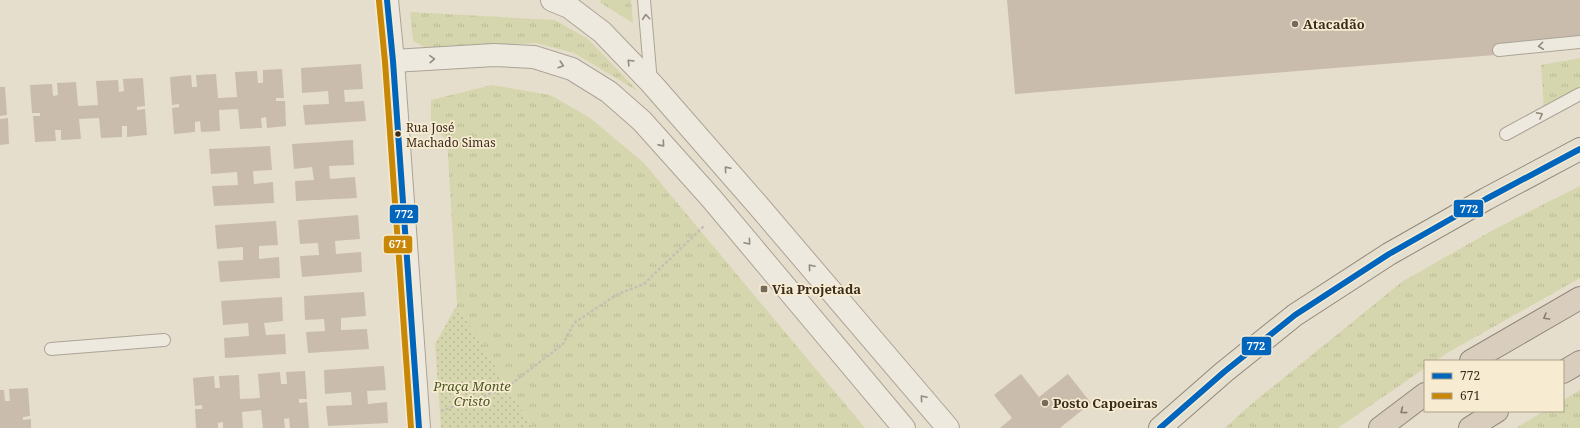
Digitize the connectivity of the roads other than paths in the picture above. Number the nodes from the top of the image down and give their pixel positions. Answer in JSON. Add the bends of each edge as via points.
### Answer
{"nodes":[{"id":1,"x":387,"y":0,"type":"edge"},
{"id":2,"x":552,"y":0,"type":"edge"},
{"id":3,"x":644,"y":0,"type":"edge"},
{"id":4,"x":1580,"y":42,"type":"edge"},
{"id":5,"x":1500,"y":50,"type":"dead end"},
{"id":6,"x":393,"y":61,"type":"junction"},
{"id":7,"x":652,"y":84,"type":"junction"},
{"id":8,"x":1580,"y":94,"type":"edge"},
{"id":9,"x":1506,"y":134,"type":"dead end"},
{"id":10,"x":1580,"y":149,"type":"edge"},
{"id":11,"x":1580,"y":298,"type":"edge"},
{"id":12,"x":164,"y":340,"type":"dead end"},
{"id":13,"x":51,"y":349,"type":"dead end"},
{"id":14,"x":1473,"y":360,"type":"edge"},
{"id":15,"x":1580,"y":362,"type":"edge"},
{"id":16,"x":1564,"y":371,"type":"edge"},
{"id":17,"x":1424,"y":395,"type":"edge"},
{"id":18,"x":1495,"y":412,"type":"edge"},
{"id":19,"x":418,"y":423,"type":"edge"},
{"id":20,"x":904,"y":428,"type":"edge"},
{"id":21,"x":948,"y":428,"type":"edge"},
{"id":22,"x":1160,"y":428,"type":"edge"},
{"id":23,"x":1380,"y":428,"type":"edge"},
{"id":24,"x":1470,"y":428,"type":"edge"}],
"edges":[{"from":1,"to":6,"type":"street"},
{"from":7,"to":2,"type":"street","one_way":true,"via":[[602,32],[569,7]]},
{"from":7,"to":3,"type":"lane","one_way":true},
{"from":4,"to":5,"type":"lane","one_way":true},
{"from":6,"to":19,"type":"street"},
{"from":6,"to":20,"type":"street","one_way":true,"via":[[494,55],[534,57],[572,69],[609,92],[642,121]]},
{"from":21,"to":7,"type":"street","one_way":true},
{"from":9,"to":8,"type":"lane","one_way":true},
{"from":10,"to":22,"type":"main road","via":[[1389,254],[1296,315],[1224,372]]},
{"from":11,"to":14,"type":"highway","one_way":true},
{"from":12,"to":13,"type":"lane"},
{"from":15,"to":16,"type":"highway"},
{"from":17,"to":23,"type":"highway","one_way":true},
{"from":18,"to":24,"type":"highway"}]}
